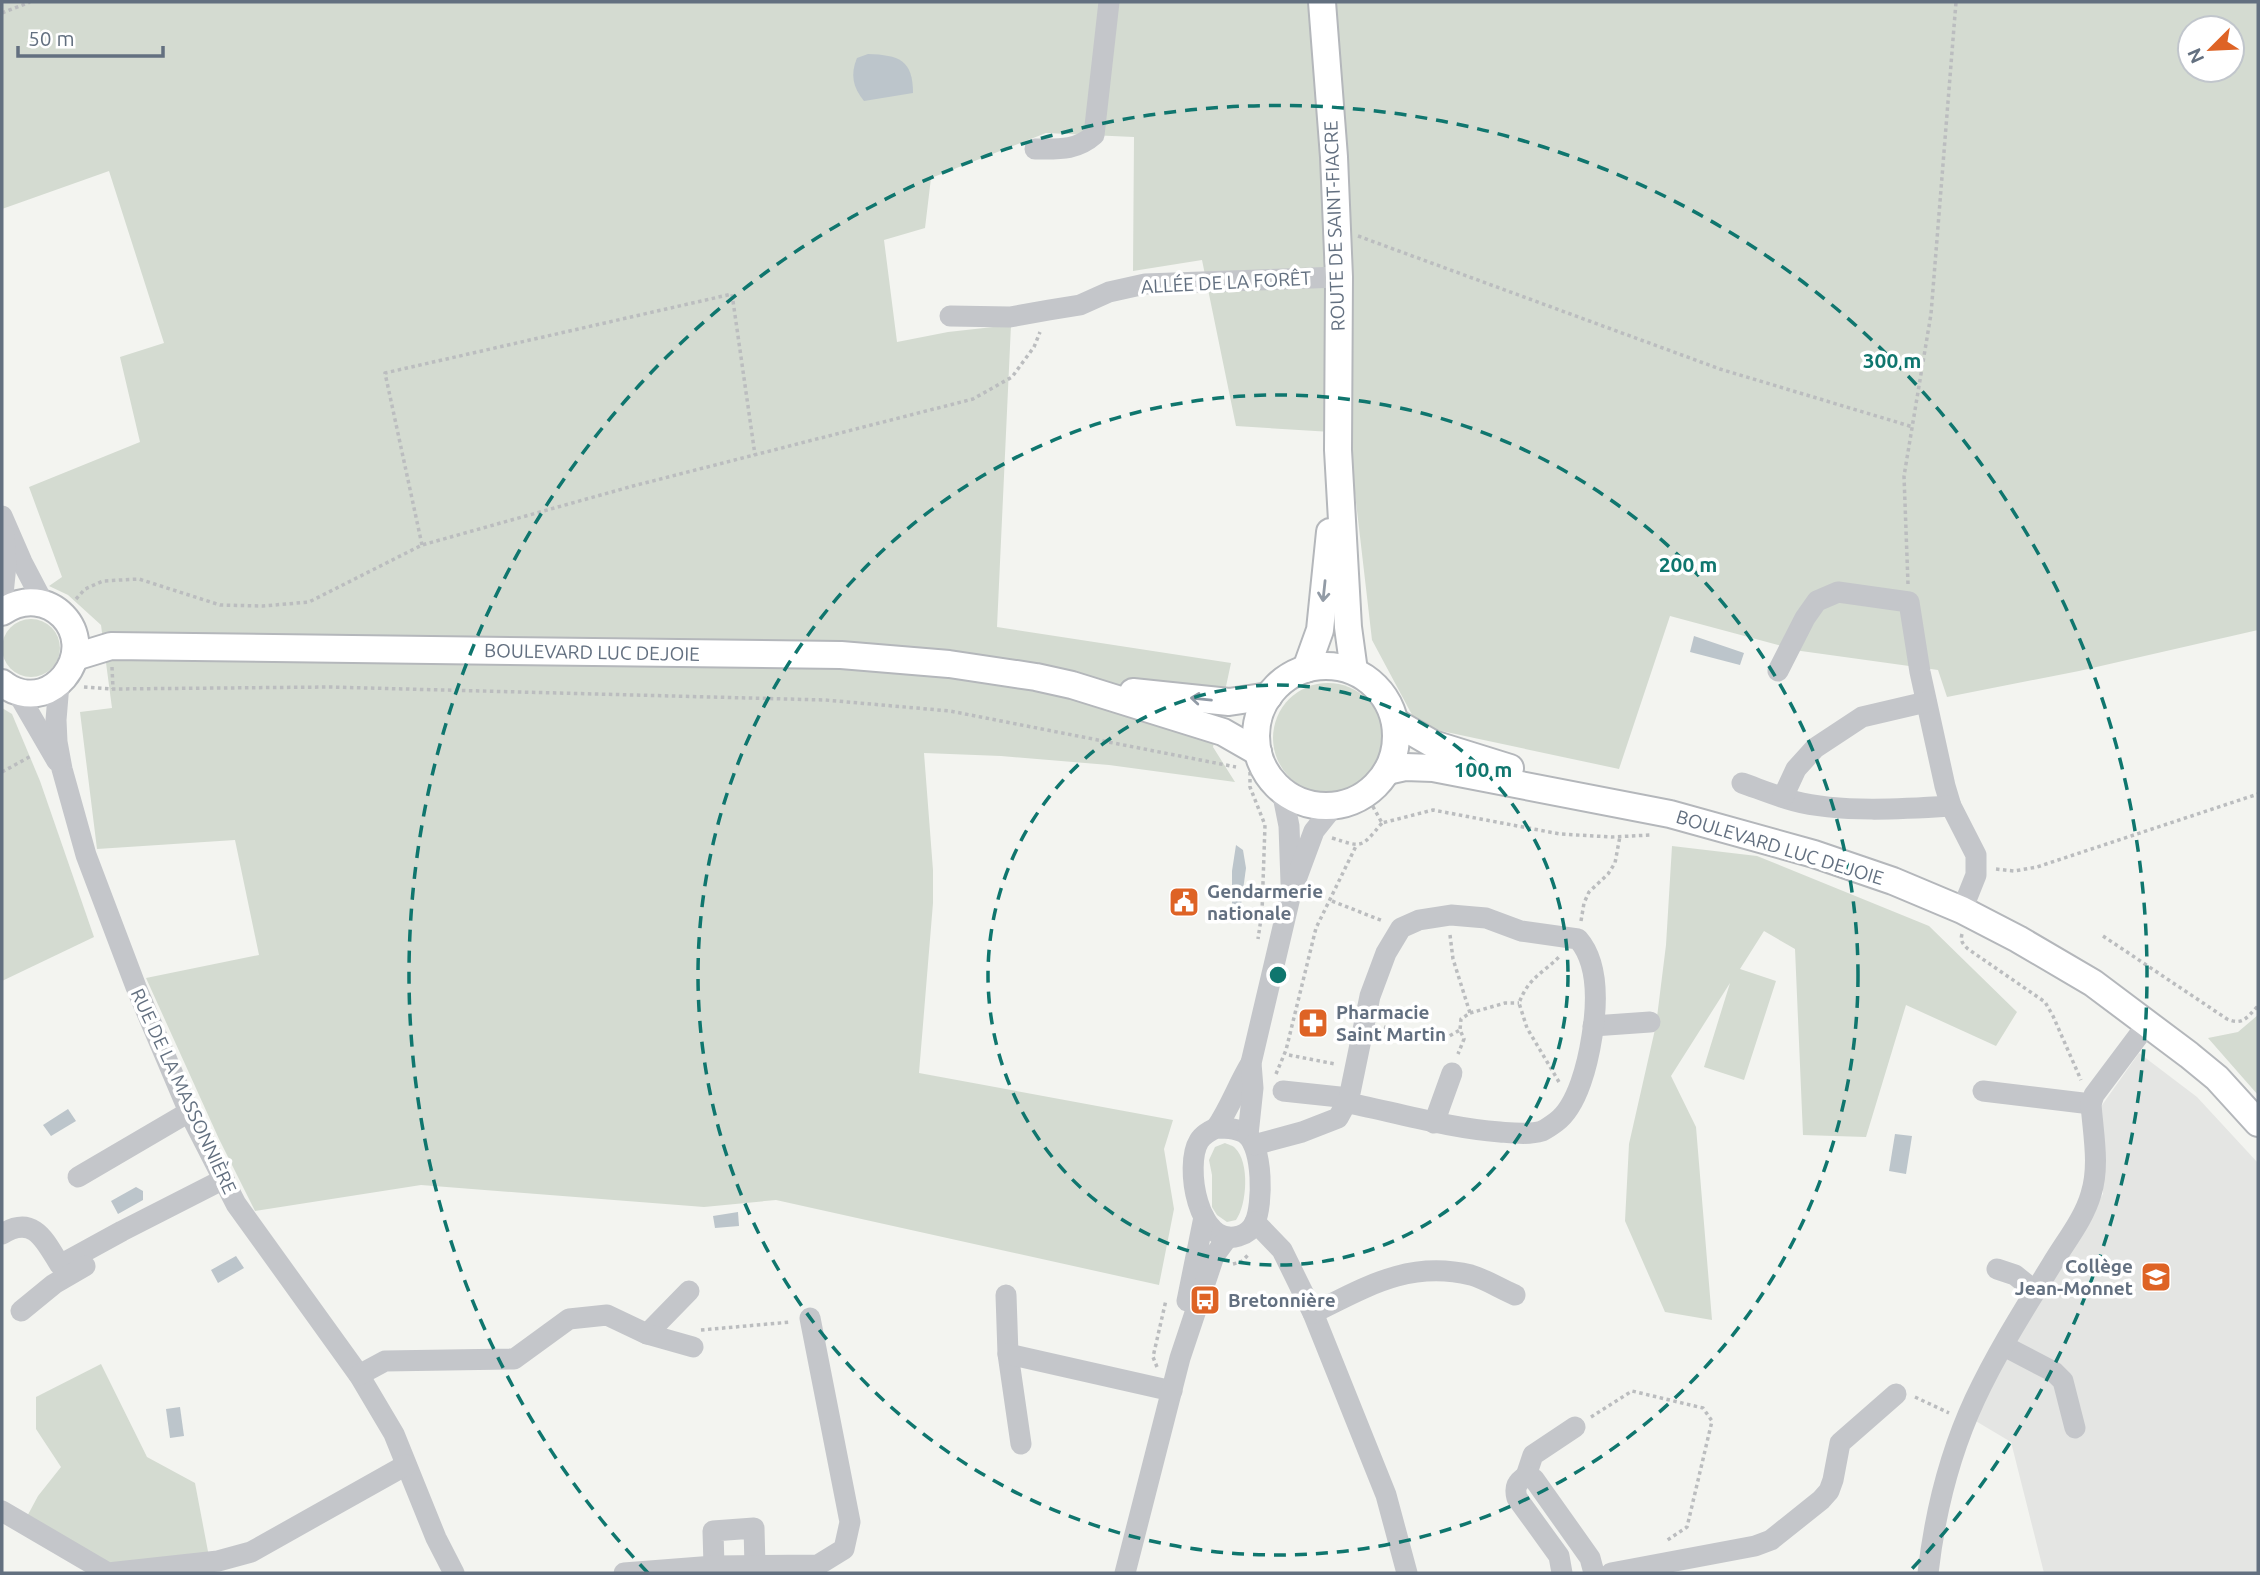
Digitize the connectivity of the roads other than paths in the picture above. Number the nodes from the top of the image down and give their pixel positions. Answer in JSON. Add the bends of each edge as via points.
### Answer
{"nodes":[{"id":1,"x":1109,"y":2,"type":"edge"},
{"id":2,"x":1322,"y":2,"type":"edge"},
{"id":3,"x":1035,"y":149,"type":"dead end"},
{"id":4,"x":1339,"y":277,"type":"junction"},
{"id":5,"x":950,"y":316,"type":"dead end"},
{"id":6,"x":1338,"y":450,"type":"junction"},
{"id":7,"x":2,"y":515,"type":"edge"},
{"id":8,"x":2,"y":604,"type":"edge"},
{"id":9,"x":2,"y":612,"type":"edge"},
{"id":10,"x":59,"y":615,"type":"junction"},
{"id":11,"x":111,"y":646,"type":"junction"},
{"id":12,"x":1306,"y":669,"type":"junction"},
{"id":13,"x":68,"y":670,"type":"junction"},
{"id":14,"x":1354,"y":671,"type":"junction"},
{"id":15,"x":1778,"y":671,"type":"dead end"},
{"id":16,"x":1072,"y":685,"type":"junction"},
{"id":17,"x":9,"y":687,"type":"edge"},
{"id":18,"x":1269,"y":696,"type":"junction"},
{"id":19,"x":1926,"y":702,"type":"junction"},
{"id":20,"x":1395,"y":722,"type":"junction"},
{"id":21,"x":1259,"y":757,"type":"junction"},
{"id":22,"x":62,"y":769,"type":"junction"},
{"id":23,"x":1387,"y":771,"type":"junction"},
{"id":24,"x":1742,"y":783,"type":"dead end"},
{"id":25,"x":1282,"y":791,"type":"junction"},
{"id":26,"x":1783,"y":797,"type":"junction"},
{"id":27,"x":1334,"y":806,"type":"junction"},
{"id":28,"x":1951,"y":806,"type":"junction"},
{"id":29,"x":1646,"y":808,"type":"junction"},
{"id":30,"x":1291,"y":893,"type":"junction"},
{"id":31,"x":1960,"y":924,"type":"junction"},
{"id":32,"x":1650,"y":1021,"type":"dead end"},
{"id":33,"x":2148,"y":1023,"type":"junction"},
{"id":34,"x":1593,"y":1026,"type":"junction"},
{"id":35,"x":1251,"y":1063,"type":"junction"},
{"id":36,"x":1452,"y":1073,"type":"road end"},
{"id":37,"x":1277,"y":1087,"type":"road end"},
{"id":38,"x":1983,"y":1091,"type":"dead end"},
{"id":39,"x":1349,"y":1100,"type":"junction"},
{"id":40,"x":2092,"y":1100,"type":"junction"},
{"id":41,"x":189,"y":1112,"type":"junction"},
{"id":42,"x":1434,"y":1123,"type":"junction"},
{"id":43,"x":2258,"y":1123,"type":"edge"},
{"id":44,"x":1216,"y":1128,"type":"junction"},
{"id":45,"x":1251,"y":1140,"type":"junction"},
{"id":46,"x":78,"y":1177,"type":"dead end"},
{"id":47,"x":228,"y":1186,"type":"junction"},
{"id":48,"x":1204,"y":1217,"type":"junction"},
{"id":49,"x":1255,"y":1222,"type":"junction"},
{"id":50,"x":2,"y":1234,"type":"edge"},
{"id":51,"x":1228,"y":1237,"type":"junction"},
{"id":52,"x":1997,"y":1269,"type":"dead end"},
{"id":53,"x":689,"y":1291,"type":"dead end"},
{"id":54,"x":2035,"y":1292,"type":"junction"},
{"id":55,"x":1006,"y":1295,"type":"dead end"},
{"id":56,"x":1515,"y":1296,"type":"dead end"},
{"id":57,"x":20,"y":1311,"type":"dead end"},
{"id":58,"x":1312,"y":1313,"type":"junction"},
{"id":59,"x":810,"y":1318,"type":"road end"},
{"id":60,"x":647,"y":1334,"type":"junction"},
{"id":61,"x":696,"y":1338,"type":"road end"},
{"id":62,"x":2004,"y":1346,"type":"junction"},
{"id":63,"x":1008,"y":1354,"type":"junction"},
{"id":64,"x":1180,"y":1358,"type":"junction"},
{"id":65,"x":359,"y":1375,"type":"junction"},
{"id":66,"x":1172,"y":1391,"type":"junction"},
{"id":67,"x":1896,"y":1394,"type":"road end"},
{"id":68,"x":1575,"y":1427,"type":"road end"},
{"id":69,"x":2075,"y":1428,"type":"dead end"},
{"id":70,"x":1021,"y":1444,"type":"dead end"},
{"id":71,"x":406,"y":1465,"type":"junction"},
{"id":72,"x":1525,"y":1476,"type":"junction"},
{"id":73,"x":2,"y":1511,"type":"edge"},
{"id":74,"x":713,"y":1566,"type":"junction"},
{"id":75,"x":755,"y":1566,"type":"junction"},
{"id":76,"x":108,"y":1573,"type":"edge"},
{"id":77,"x":454,"y":1573,"type":"edge"},
{"id":78,"x":624,"y":1573,"type":"edge"},
{"id":79,"x":1125,"y":1573,"type":"edge"},
{"id":80,"x":1407,"y":1573,"type":"edge"},
{"id":81,"x":1562,"y":1573,"type":"edge"},
{"id":82,"x":1594,"y":1573,"type":"edge"},
{"id":83,"x":1611,"y":1573,"type":"edge"},
{"id":84,"x":1927,"y":1573,"type":"edge"}],
"edges":[{"from":1,"to":3,"type":"street","via":[[1094,135],[1069,149]]},
{"from":2,"to":4,"type":"main road","name":"ROUTE DE SAINT-FIACRE"},
{"from":4,"to":5,"type":"street","name":"ALLÉE DE LA FORÊT","via":[[1145,284],[1080,305],[1010,317]]},
{"from":4,"to":6,"type":"main road","name":"ROUTE DE SAINT-FIACRE"},
{"from":6,"to":12,"type":"main road","name":"ROUTE DE SAINT-FIACRE","one_way":true,"via":[[1320,630]]},
{"from":6,"to":14,"type":"main road","name":"ROUTE DE SAINT-FIACRE"},
{"from":7,"to":8,"type":"street","via":[[6,565]]},
{"from":7,"to":10,"type":"street","via":[[22,562]]},
{"from":9,"to":10,"type":"main road","via":[[32,601]]},
{"from":10,"to":11,"type":"main road","name":"BOULEVARD LUC DEJOIE"},
{"from":10,"to":13,"type":"main road","via":[[75,637]]},
{"from":11,"to":13,"type":"main road","name":"BOULEVARD LUC DEJOIE"},
{"from":11,"to":16,"type":"main road","name":"BOULEVARD LUC DEJOIE","via":[[841,655],[949,664]]},
{"from":12,"to":14,"type":"main road","via":[[1320,666]]},
{"from":12,"to":18,"type":"main road","via":[[1282,681]]},
{"from":13,"to":17,"type":"main road","name":"BOULEVARD LUC DEJOIE","via":[[39,693]]},
{"from":13,"to":22,"type":"street","name":"RUE DE LA MASSONNIÈRE","via":[[56,720]]},
{"from":14,"to":20,"type":"main road","via":[[1381,693]]},
{"from":15,"to":19,"type":"street","via":[[1817,601],[1838,592],[1909,602]]},
{"from":18,"to":16,"type":"main road","name":"BOULEVARD LUC DEJOIE","one_way":true,"via":[[1228,702]]},
{"from":16,"to":21,"type":"main road","name":"BOULEVARD LUC DEJOIE","via":[[1223,732]]},
{"from":17,"to":22,"type":"street","name":"RUE DE LA MASSONNIÈRE"},
{"from":18,"to":21,"type":"main road","via":[[1256,731]]},
{"from":19,"to":26,"type":"street","via":[[1862,717],[1815,748],[1796,769]]},
{"from":19,"to":28,"type":"street"},
{"from":20,"to":23,"type":"main road","via":[[1396,743]]},
{"from":20,"to":29,"type":"main road","name":"BOULEVARD LUC DEJOIE","via":[[1433,744]]},
{"from":21,"to":25,"type":"main road"},
{"from":22,"to":41,"type":"street","name":"RUE DE LA MASSONNIÈRE","via":[[116,937]]},
{"from":23,"to":27,"type":"main road","via":[[1366,794]]},
{"from":23,"to":29,"type":"main road","name":"BOULEVARD LUC DEJOIE","via":[[1433,768]]},
{"from":24,"to":26,"type":"street"},
{"from":25,"to":27,"type":"main road","via":[[1315,806]]},
{"from":25,"to":30,"type":"street","via":[[1289,826]]},
{"from":26,"to":28,"type":"street","via":[[1867,809]]},
{"from":27,"to":30,"type":"street","via":[[1314,831]]},
{"from":28,"to":31,"type":"street","via":[[1977,864]]},
{"from":29,"to":31,"type":"main road","name":"BOULEVARD LUC DEJOIE","via":[[1814,854],[1893,881]]},
{"from":30,"to":35,"type":"street"},
{"from":31,"to":33,"type":"main road","name":"BOULEVARD LUC DEJOIE","via":[[2071,969]]},
{"from":32,"to":34,"type":"street"},
{"from":33,"to":40,"type":"street"},
{"from":33,"to":43,"type":"main road","name":"BOULEVARD LUC DEJOIE","via":[[2217,1078]]},
{"from":34,"to":39,"type":"street","via":[[1592,966],[1578,939],[1521,931],[1486,918],[1451,915],[1419,920],[1401,928],[1386,953],[1370,996]]},
{"from":34,"to":42,"type":"street","via":[[1576,1093],[1558,1121],[1543,1130],[1518,1133]]},
{"from":35,"to":44,"type":"street"},
{"from":35,"to":45,"type":"street"},
{"from":36,"to":42,"type":"street"},
{"from":37,"to":39,"type":"street"},
{"from":38,"to":40,"type":"street"},
{"from":39,"to":42,"type":"street"},
{"from":39,"to":45,"type":"street","via":[[1338,1118],[1326,1123]]},
{"from":40,"to":54,"type":"street","via":[[2095,1162],[2091,1194]]},
{"from":41,"to":46,"type":"street"},
{"from":41,"to":47,"type":"street","name":"RUE DE LA MASSONNIÈRE"},
{"from":44,"to":45,"type":"street","via":[[1227,1128]]},
{"from":44,"to":48,"type":"street","via":[[1199,1140],[1194,1154],[1193,1178]]},
{"from":45,"to":49,"type":"street","via":[[1260,1181]]},
{"from":47,"to":50,"type":"street","via":[[122,1231],[60,1265],[41,1235],[27,1226]]},
{"from":47,"to":57,"type":"street","via":[[54,1284]]},
{"from":47,"to":65,"type":"street","name":"RUE DE LA MASSONNIÈRE","via":[[247,1222]]},
{"from":48,"to":51,"type":"street","via":[[1216,1232]]},
{"from":48,"to":64,"type":"street","via":[[1180,1336]]},
{"from":49,"to":51,"type":"street","via":[[1245,1233]]},
{"from":49,"to":58,"type":"street","via":[[1282,1250]]},
{"from":51,"to":64,"type":"street","via":[[1214,1256]]},
{"from":52,"to":54,"type":"street","via":[[2015,1275]]},
{"from":53,"to":60,"type":"street"},
{"from":54,"to":62,"type":"street"},
{"from":55,"to":63,"type":"street"},
{"from":56,"to":58,"type":"street","via":[[1472,1275],[1424,1269],[1392,1276]]},
{"from":58,"to":80,"type":"street","via":[[1386,1495]]},
{"from":59,"to":75,"type":"street","via":[[850,1522],[844,1549],[818,1565]]},
{"from":60,"to":61,"type":"street"},
{"from":60,"to":65,"type":"street","via":[[607,1315],[569,1319],[514,1359],[385,1361]]},
{"from":62,"to":69,"type":"street","via":[[2054,1371],[2063,1381]]},
{"from":62,"to":84,"type":"street","via":[[1955,1446],[1938,1502]]},
{"from":63,"to":66,"type":"street"},
{"from":63,"to":70,"type":"street"},
{"from":64,"to":66,"type":"street"},
{"from":65,"to":71,"type":"street","name":"RUE DE LA MASSONNIÈRE","via":[[394,1434]]},
{"from":66,"to":79,"type":"street"},
{"from":67,"to":83,"type":"street","via":[[1840,1443],[1829,1490],[1772,1541]]},
{"from":68,"to":72,"type":"street","via":[[1533,1455]]},
{"from":71,"to":76,"type":"street","via":[[251,1552],[218,1561]]},
{"from":71,"to":77,"type":"street","name":"RUE DE LA MASSONNIÈRE"},
{"from":72,"to":81,"type":"street","via":[[1515,1489],[1517,1498],[1559,1556]]},
{"from":72,"to":82,"type":"street","via":[[1534,1479],[1590,1558]]},
{"from":73,"to":76,"type":"street"},
{"from":74,"to":75,"type":"street"},
{"from":74,"to":75,"type":"street","via":[[713,1531],[754,1528]]},
{"from":74,"to":78,"type":"street"}]}
